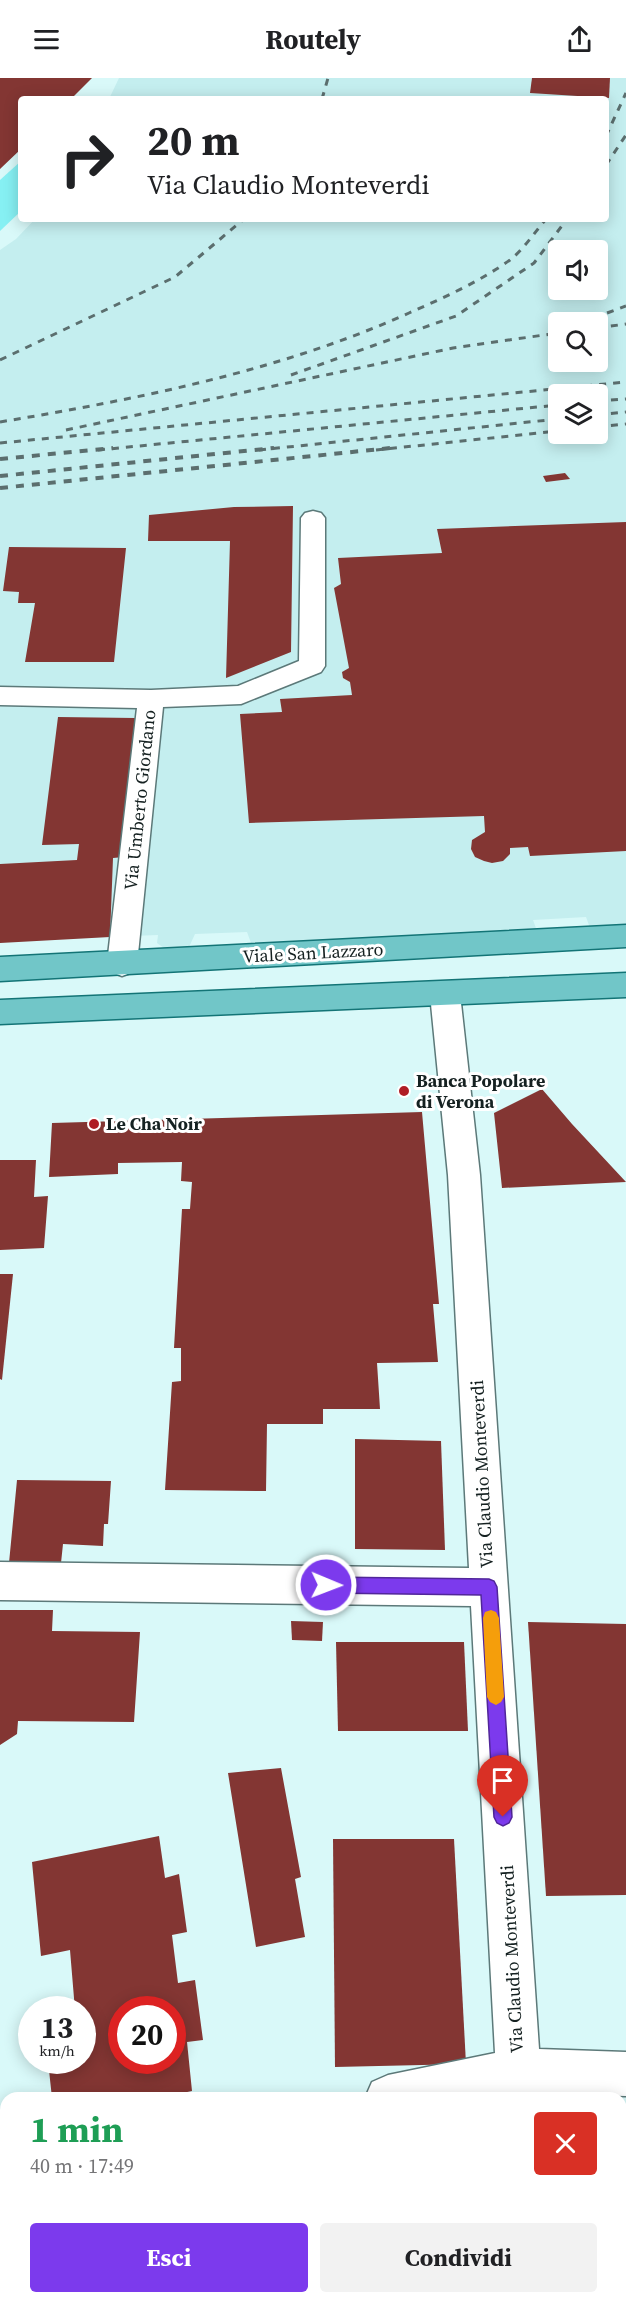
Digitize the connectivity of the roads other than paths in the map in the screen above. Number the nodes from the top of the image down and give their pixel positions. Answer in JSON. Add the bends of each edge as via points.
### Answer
{"nodes":[{"id":1,"x":312,"y":518,"type":"dead end"},
{"id":2,"x":0,"y":696,"type":"edge"},
{"id":3,"x":151,"y":699,"type":"junction"},
{"id":4,"x":626,"y":936,"type":"edge"},
{"id":5,"x":122,"y":964,"type":"junction"},
{"id":6,"x":0,"y":969,"type":"edge"},
{"id":7,"x":626,"y":985,"type":"edge"},
{"id":8,"x":445,"y":994,"type":"junction"},
{"id":9,"x":0,"y":1012,"type":"edge"},
{"id":10,"x":0,"y":1581,"type":"edge"},
{"id":11,"x":489,"y":1587,"type":"junction"},
{"id":12,"x":626,"y":2074,"type":"edge"},
{"id":13,"x":519,"y":2085,"type":"edge"},
{"id":14,"x":448,"y":2092,"type":"edge"}],
"edges":[{"from":1,"to":3,"type":"street","name":"Via Umberto Giordano","via":[[312,666],[241,695]]},
{"from":2,"to":3,"type":"street"},
{"from":3,"to":5,"type":"street","name":"Via Umberto Giordano"},
{"from":4,"to":5,"type":"main road","name":"Viale San Lazzaro"},
{"from":5,"to":6,"type":"main road","name":"Viale San Lazzaro"},
{"from":7,"to":8,"type":"main road"},
{"from":8,"to":9,"type":"main road"},
{"from":8,"to":11,"type":"street","name":"Via Claudio Monteverdi","via":[[464,1175]]},
{"from":10,"to":11,"type":"street"},
{"from":11,"to":13,"type":"street","name":"Via Claudio Monteverdi"},
{"from":12,"to":13,"type":"street"},
{"from":13,"to":14,"type":"street"}]}
